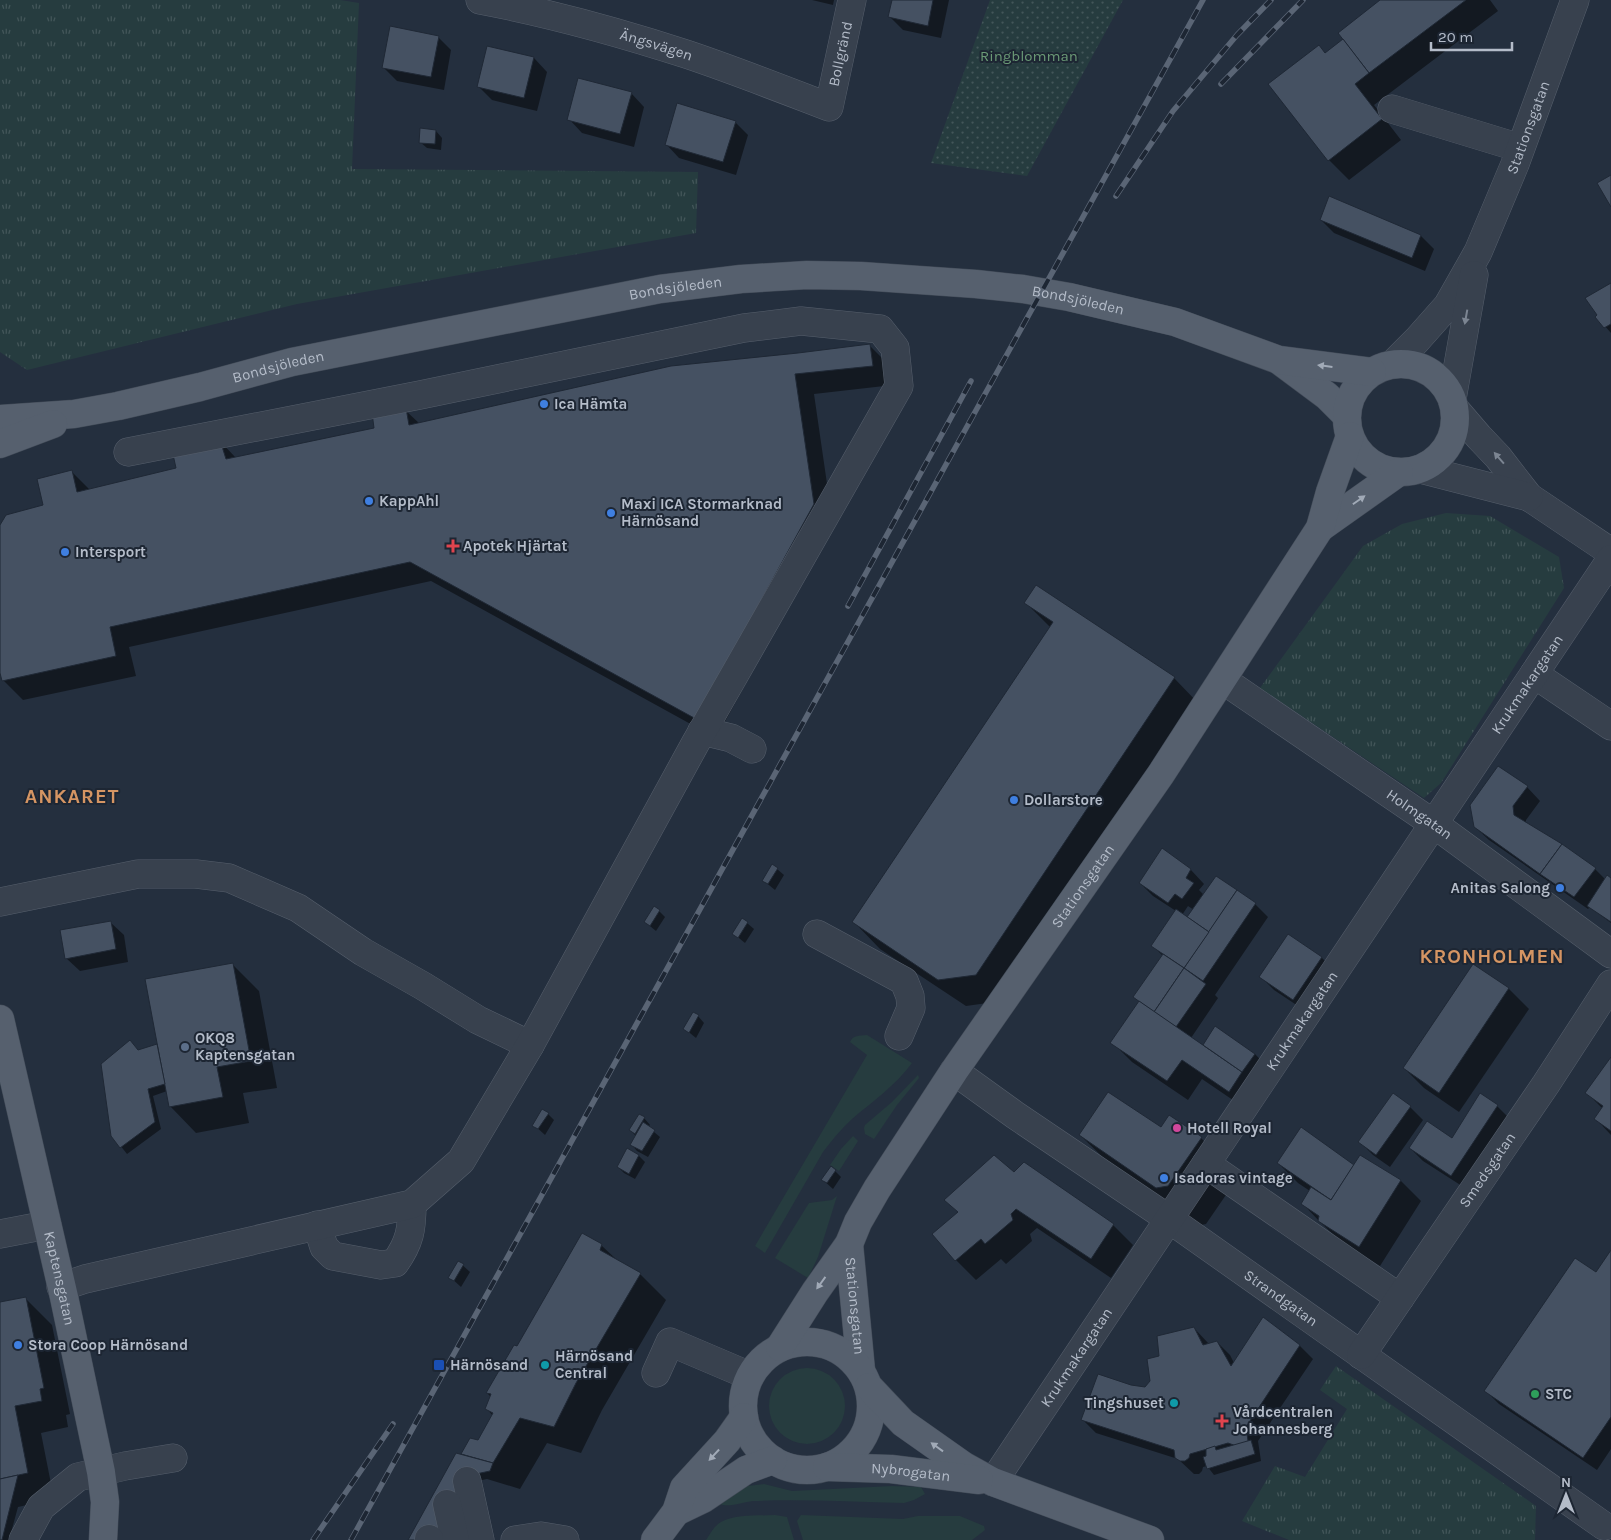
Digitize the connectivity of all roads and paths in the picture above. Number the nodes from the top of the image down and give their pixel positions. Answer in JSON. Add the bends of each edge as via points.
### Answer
{"nodes":[{"id":1,"x":480,"y":0,"type":"edge"},
{"id":2,"x":852,"y":0,"type":"edge"},
{"id":3,"x":1575,"y":0,"type":"edge"},
{"id":4,"x":514,"y":3,"type":"edge"},
{"id":5,"x":829,"y":107,"type":"joint"},
{"id":6,"x":1392,"y":109,"type":"dead end"},
{"id":7,"x":1520,"y":148,"type":"junction"},
{"id":8,"x":1478,"y":252,"type":"junction"},
{"id":9,"x":1279,"y":360,"type":"junction"},
{"id":10,"x":1382,"y":368,"type":"junction"},
{"id":11,"x":1454,"y":404,"type":"junction"},
{"id":12,"x":74,"y":414,"type":"junction"},
{"id":13,"x":0,"y":419,"type":"edge"},
{"id":14,"x":1348,"y":426,"type":"junction"},
{"id":15,"x":0,"y":444,"type":"edge"},
{"id":16,"x":128,"y":452,"type":"dead end"},
{"id":17,"x":1409,"y":471,"type":"junction"},
{"id":18,"x":1529,"y":497,"type":"junction"},
{"id":19,"x":1320,"y":528,"type":"junction"},
{"id":20,"x":1611,"y":552,"type":"edge"},
{"id":21,"x":1611,"y":559,"type":"edge"},
{"id":22,"x":1534,"y":674,"type":"junction"},
{"id":23,"x":1223,"y":680,"type":"junction"},
{"id":24,"x":1611,"y":726,"type":"edge"},
{"id":25,"x":702,"y":731,"type":"junction"},
{"id":26,"x":752,"y":749,"type":"dead end"},
{"id":27,"x":1434,"y":824,"type":"junction"},
{"id":28,"x":0,"y":902,"type":"edge"},
{"id":29,"x":817,"y":934,"type":"dead end"},
{"id":30,"x":1611,"y":954,"type":"edge"},
{"id":31,"x":1611,"y":984,"type":"edge"},
{"id":32,"x":0,"y":1018,"type":"edge"},
{"id":33,"x":899,"y":1036,"type":"dead end"},
{"id":34,"x":530,"y":1045,"type":"junction"},
{"id":35,"x":954,"y":1071,"type":"junction"},
{"id":36,"x":1206,"y":1164,"type":"junction"},
{"id":37,"x":412,"y":1204,"type":"junction"},
{"id":38,"x":1169,"y":1219,"type":"junction"},
{"id":39,"x":47,"y":1225,"type":"junction"},
{"id":40,"x":317,"y":1225,"type":"junction"},
{"id":41,"x":0,"y":1234,"type":"edge"},
{"id":42,"x":849,"y":1244,"type":"junction"},
{"id":43,"x":62,"y":1287,"type":"junction"},
{"id":44,"x":1400,"y":1298,"type":"junction"},
{"id":45,"x":780,"y":1347,"type":"junction"},
{"id":46,"x":1361,"y":1355,"type":"junction"},
{"id":47,"x":656,"y":1373,"type":"dead end"},
{"id":48,"x":750,"y":1376,"type":"junction"},
{"id":49,"x":865,"y":1378,"type":"junction"},
{"id":50,"x":744,"y":1417,"type":"junction"},
{"id":51,"x":173,"y":1458,"type":"dead end"},
{"id":52,"x":773,"y":1460,"type":"junction"},
{"id":53,"x":827,"y":1467,"type":"junction"},
{"id":54,"x":101,"y":1472,"type":"junction"},
{"id":55,"x":467,"y":1481,"type":"dead end"},
{"id":56,"x":993,"y":1482,"type":"junction"},
{"id":57,"x":447,"y":1504,"type":"dead end"},
{"id":58,"x":676,"y":1512,"type":"junction"},
{"id":59,"x":1600,"y":1530,"type":"edge"},
{"id":60,"x":22,"y":1540,"type":"edge"},
{"id":61,"x":103,"y":1540,"type":"edge"},
{"id":62,"x":438,"y":1540,"type":"edge"},
{"id":63,"x":480,"y":1540,"type":"edge"},
{"id":64,"x":516,"y":1540,"type":"edge"},
{"id":65,"x":565,"y":1540,"type":"edge"},
{"id":66,"x":655,"y":1540,"type":"edge"},
{"id":67,"x":1150,"y":1540,"type":"edge"}],
"edges":[{"from":1,"to":4,"type":"street","name":"Ängsvägen"},
{"from":2,"to":5,"type":"street","name":"Bollgränd"},
{"from":3,"to":7,"type":"street","name":"Stationsgatan"},
{"from":4,"to":5,"type":"street","name":"Ängsvägen","via":[[688,54]]},
{"from":6,"to":7,"type":"street"},
{"from":7,"to":8,"type":"street","name":"Stationsgatan"},
{"from":8,"to":10,"type":"street","name":"Stationsgatan","via":[[1448,305],[1417,340]]},
{"from":8,"to":11,"type":"street","name":"Stationsgatan","one_way":true},
{"from":10,"to":9,"type":"main road","name":"Bondsjöleden","one_way":true},
{"from":9,"to":12,"type":"main road","name":"Bondsjöleden","via":[[1175,322],[1050,293],[976,284],[807,275],[660,288],[607,298],[292,362],[200,387]]},
{"from":9,"to":14,"type":"main road","name":"Bondsjöleden","via":[[1326,396]]},
{"from":10,"to":11,"type":"main road","via":[[1414,365],[1429,371],[1441,381]]},
{"from":10,"to":14,"type":"main road","via":[[1364,378],[1354,391],[1348,405]]},
{"from":11,"to":17,"type":"main road","via":[[1454,430],[1447,446],[1438,458]]},
{"from":18,"to":11,"type":"street","one_way":true},
{"from":12,"to":13,"type":"main road","name":"Bondsjöleden"},
{"from":12,"to":15,"type":"main road","name":"Bondsjöleden"},
{"from":14,"to":17,"type":"main road","via":[[1354,446],[1366,460],[1378,467]]},
{"from":14,"to":19,"type":"main road","name":"Stationsgatan"},
{"from":16,"to":25,"type":"street","via":[[744,328],[801,321],[880,329],[895,348],[899,386]]},
{"from":17,"to":18,"type":"street"},
{"from":19,"to":17,"type":"main road","name":"Stationsgatan","one_way":true},
{"from":18,"to":20,"type":"street"},
{"from":19,"to":23,"type":"main road","name":"Stationsgatan"},
{"from":21,"to":22,"type":"street","name":"Krukmakargatan"},
{"from":22,"to":24,"type":"street"},
{"from":22,"to":27,"type":"street","name":"Krukmakargatan"},
{"from":23,"to":27,"type":"street","name":"Holmgatan"},
{"from":23,"to":35,"type":"main road","name":"Stationsgatan"},
{"from":25,"to":26,"type":"street","via":[[731,738]]},
{"from":25,"to":34,"type":"street"},
{"from":27,"to":30,"type":"street","name":"Holmgatan"},
{"from":27,"to":36,"type":"street","name":"Krukmakargatan"},
{"from":28,"to":34,"type":"street","via":[[138,874],[196,874],[230,878],[298,908],[363,952],[478,1020]]},
{"from":29,"to":33,"type":"street","via":[[904,981],[911,1008]]},
{"from":31,"to":44,"type":"street","name":"Smedsgatan"},
{"from":32,"to":39,"type":"main road","name":"Kaptensgatan"},
{"from":34,"to":37,"type":"street","via":[[461,1160]]},
{"from":35,"to":38,"type":"street","name":"Strandgatan"},
{"from":35,"to":42,"type":"main road","name":"Stationsgatan","via":[[877,1189]]},
{"from":36,"to":38,"type":"street","name":"Krukmakargatan"},
{"from":36,"to":44,"type":"street"},
{"from":37,"to":40,"type":"street"},
{"from":37,"to":40,"type":"street","via":[[412,1226],[406,1248],[395,1263],[381,1265],[333,1256],[324,1247]]},
{"from":38,"to":46,"type":"street","name":"Strandgatan"},
{"from":38,"to":56,"type":"street","name":"Krukmakargatan"},
{"from":39,"to":41,"type":"street"},
{"from":39,"to":43,"type":"main road","name":"Kaptensgatan"},
{"from":40,"to":43,"type":"street"},
{"from":42,"to":45,"type":"main road","name":"Stationsgatan","one_way":true},
{"from":42,"to":49,"type":"main road","name":"Stationsgatan"},
{"from":43,"to":54,"type":"main road","name":"Kaptensgatan"},
{"from":44,"to":46,"type":"street","name":"Smedsgatan"},
{"from":45,"to":48,"type":"main road","via":[[762,1359]]},
{"from":45,"to":49,"type":"main road","via":[[797,1342],[833,1346],[848,1356]]},
{"from":46,"to":59,"type":"street","name":"Strandgatan"},
{"from":47,"to":48,"type":"street","via":[[670,1342]]},
{"from":48,"to":50,"type":"main road","via":[[744,1396]]},
{"from":49,"to":53,"type":"main road","via":[[872,1407],[868,1426],[859,1444],[845,1458]]},
{"from":56,"to":49,"type":"main road","name":"Nybrogatan","one_way":true,"via":[[964,1466],[903,1423]]},
{"from":50,"to":52,"type":"main road","via":[[760,1450]]},
{"from":50,"to":58,"type":"main road","one_way":true,"via":[[728,1441],[684,1488]]},
{"from":51,"to":54,"type":"street"},
{"from":52,"to":53,"type":"main road","via":[[790,1468]]},
{"from":52,"to":58,"type":"main road","via":[[746,1470],[703,1499]]},
{"from":53,"to":56,"type":"main road","name":"Nybrogatan","via":[[891,1469]]},
{"from":54,"to":60,"type":"street","via":[[78,1477],[41,1507]]},
{"from":54,"to":61,"type":"main road","name":"Kaptensgatan","via":[[105,1502]]},
{"from":55,"to":63,"type":"street"},
{"from":56,"to":67,"type":"main road","name":"Nybrogatan"},
{"from":57,"to":62,"type":"street"},
{"from":58,"to":66,"type":"main road"},
{"from":64,"to":65,"type":"street","via":[[541,1536]]}]}
